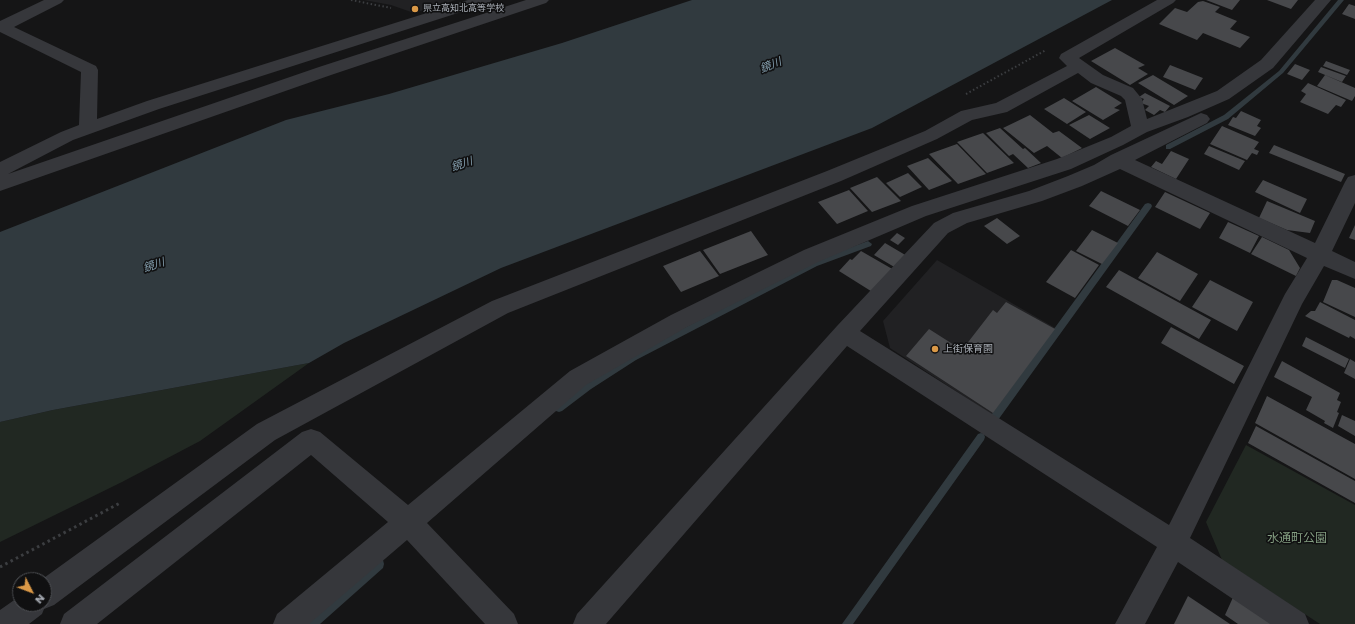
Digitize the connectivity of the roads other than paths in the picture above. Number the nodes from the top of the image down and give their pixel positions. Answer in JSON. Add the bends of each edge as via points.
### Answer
{"nodes":[{"id":1,"x":56,"y":0,"type":"edge"},
{"id":2,"x":484,"y":0,"type":"edge"},
{"id":3,"x":494,"y":0,"type":"edge"},
{"id":4,"x":541,"y":0,"type":"edge"},
{"id":5,"x":1168,"y":0,"type":"edge"},
{"id":6,"x":1323,"y":0,"type":"edge"},
{"id":7,"x":1,"y":27,"type":"edge"},
{"id":8,"x":413,"y":41,"type":"junction"},
{"id":9,"x":1079,"y":66,"type":"junction"},
{"id":10,"x":1223,"y":95,"type":"junction"},
{"id":11,"x":88,"y":128,"type":"junction"},
{"id":12,"x":1141,"y":128,"type":"junction"},
{"id":13,"x":67,"y":136,"type":"junction"},
{"id":14,"x":0,"y":158,"type":"edge"},
{"id":15,"x":1118,"y":160,"type":"junction"},
{"id":16,"x":0,"y":170,"type":"edge"},
{"id":17,"x":1355,"y":182,"type":"edge"},
{"id":18,"x":0,"y":184,"type":"edge"},
{"id":19,"x":1320,"y":255,"type":"junction"},
{"id":20,"x":1355,"y":271,"type":"edge"},
{"id":21,"x":845,"y":333,"type":"junction"},
{"id":22,"x":407,"y":521,"type":"junction"},
{"id":23,"x":1174,"y":543,"type":"junction"},
{"id":24,"x":52,"y":589,"type":"edge"},
{"id":25,"x":21,"y":612,"type":"edge"},
{"id":26,"x":5,"y":624,"type":"edge"},
{"id":27,"x":74,"y":624,"type":"edge"},
{"id":28,"x":287,"y":624,"type":"edge"},
{"id":29,"x":504,"y":624,"type":"edge"},
{"id":30,"x":587,"y":624,"type":"edge"},
{"id":31,"x":1129,"y":624,"type":"edge"},
{"id":32,"x":1295,"y":624,"type":"edge"}],
"edges":[{"from":1,"to":7,"type":"street"},
{"from":2,"to":11,"type":"street"},
{"from":3,"to":8,"type":"street","via":[[427,29]]},
{"from":4,"to":8,"type":"street"},
{"from":5,"to":9,"type":"street","via":[[1067,58]]},
{"from":6,"to":10,"type":"street","via":[[1267,64]]},
{"from":7,"to":11,"type":"street","via":[[90,70]]},
{"from":8,"to":18,"type":"street"},
{"from":9,"to":12,"type":"street","via":[[1097,79],[1127,92],[1133,99]]},
{"from":9,"to":24,"type":"street","via":[[1001,108],[967,115],[930,135],[834,176],[500,307],[266,432]]},
{"from":10,"to":12,"type":"street"},
{"from":10,"to":15,"type":"street","via":[[1216,110],[1209,115]]},
{"from":11,"to":13,"type":"street"},
{"from":12,"to":22,"type":"street","via":[[1064,164],[919,212],[811,256],[679,321],[578,378]]},
{"from":13,"to":14,"type":"street","via":[[33,143]]},
{"from":13,"to":16,"type":"street"},
{"from":15,"to":19,"type":"street"},
{"from":15,"to":21,"type":"street","via":[[1076,181],[950,222],[914,256]]},
{"from":17,"to":19,"type":"street"},
{"from":19,"to":20,"type":"street"},
{"from":19,"to":23,"type":"street","via":[[1293,300]]},
{"from":21,"to":23,"type":"street"},
{"from":21,"to":30,"type":"street"},
{"from":22,"to":27,"type":"street","via":[[311,440]]},
{"from":22,"to":28,"type":"street"},
{"from":22,"to":29,"type":"street"},
{"from":23,"to":31,"type":"street"},
{"from":23,"to":32,"type":"street"},
{"from":25,"to":26,"type":"street"}]}
